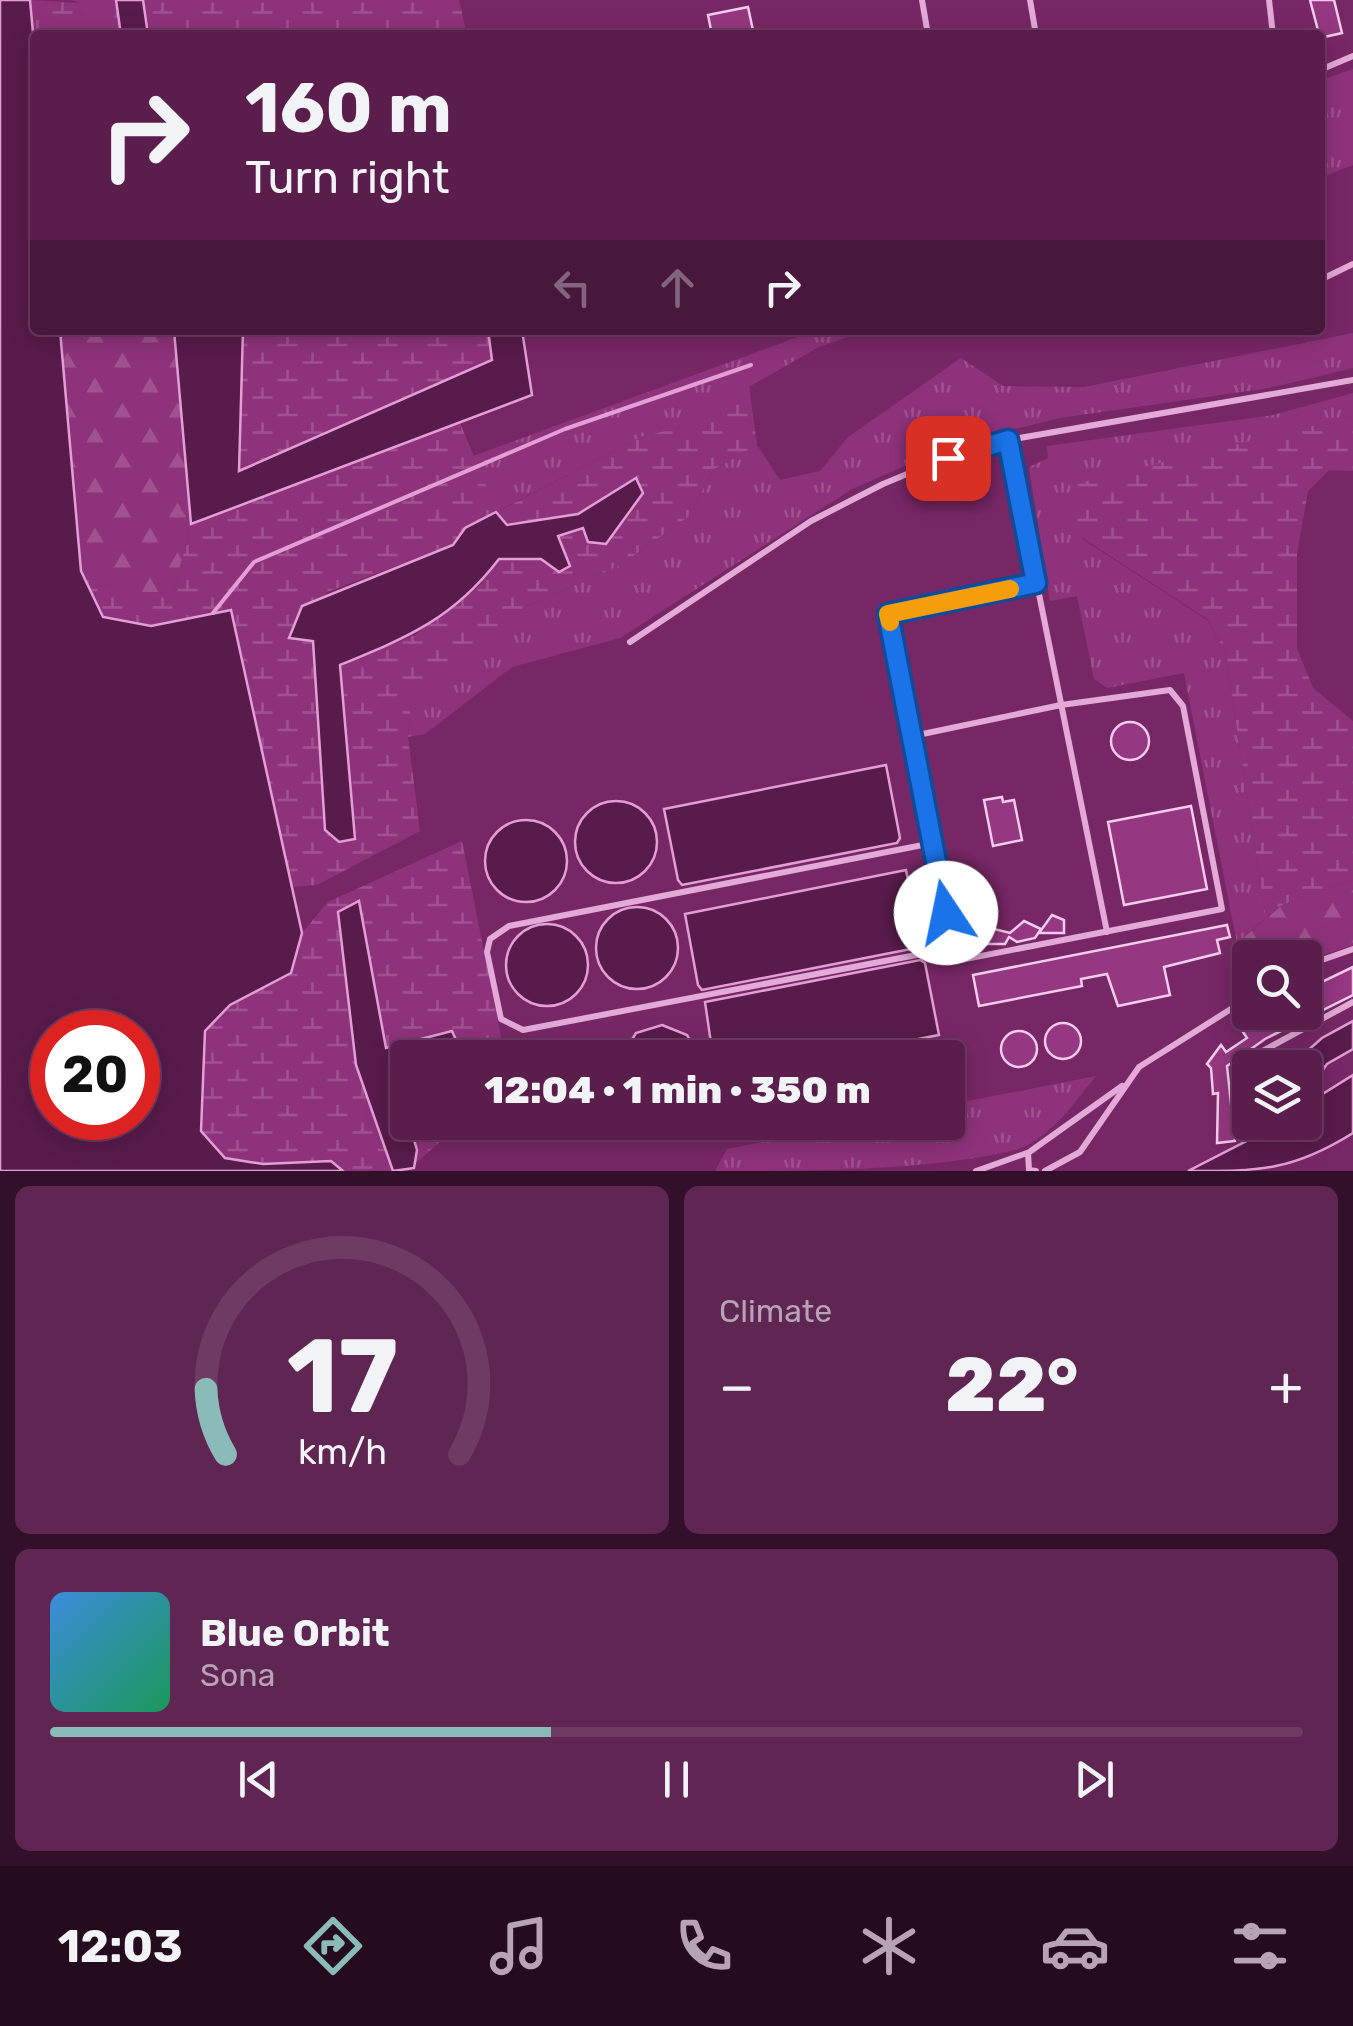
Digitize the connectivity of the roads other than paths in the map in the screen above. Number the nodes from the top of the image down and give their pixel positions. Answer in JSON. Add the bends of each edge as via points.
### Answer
{"nodes":[{"id":1,"x":922,"y":0,"type":"edge"},
{"id":2,"x":1030,"y":0,"type":"edge"},
{"id":3,"x":1269,"y":0,"type":"edge"},
{"id":4,"x":927,"y":30,"type":"edge"},
{"id":5,"x":1035,"y":30,"type":"edge"},
{"id":6,"x":1273,"y":30,"type":"edge"},
{"id":7,"x":1353,"y":56,"type":"edge"},
{"id":8,"x":1325,"y":68,"type":"edge"},
{"id":9,"x":1353,"y":264,"type":"edge"},
{"id":10,"x":1325,"y":278,"type":"edge"},
{"id":11,"x":1353,"y":380,"type":"edge"},
{"id":12,"x":1008,"y":440,"type":"junction"},
{"id":13,"x":1036,"y":583,"type":"junction"},
{"id":14,"x":630,"y":642,"type":"dead end"},
{"id":15,"x":1062,"y":705,"type":"junction"},
{"id":16,"x":913,"y":736,"type":"junction"},
{"id":17,"x":933,"y":843,"type":"junction"},
{"id":18,"x":1107,"y":932,"type":"junction"},
{"id":19,"x":953,"y":948,"type":"junction"},
{"id":20,"x":1353,"y":949,"type":"edge"},
{"id":21,"x":1322,"y":960,"type":"edge"},
{"id":22,"x":1353,"y":1002,"type":"edge"},
{"id":23,"x":1232,"y":1007,"type":"edge"},
{"id":24,"x":1265,"y":1050,"type":"edge"},
{"id":25,"x":1123,"y":1086,"type":"junction"},
{"id":26,"x":1028,"y":1153,"type":"junction"},
{"id":27,"x":980,"y":1170,"type":"edge"},
{"id":28,"x":1036,"y":1171,"type":"edge"},
{"id":29,"x":1045,"y":1171,"type":"edge"}],
"edges":[{"from":1,"to":4,"type":"lane"},
{"from":2,"to":5,"type":"lane"},
{"from":3,"to":6,"type":"lane"},
{"from":7,"to":8,"type":"lane"},
{"from":9,"to":10,"type":"lane"},
{"from":11,"to":12,"type":"lane"},
{"from":12,"to":13,"type":"lane"},
{"from":12,"to":14,"type":"lane","via":[[844,502]]},
{"from":13,"to":15,"type":"lane"},
{"from":13,"to":16,"type":"lane","via":[[888,614]]},
{"from":15,"to":16,"type":"lane"},
{"from":15,"to":18,"type":"lane"},
{"from":15,"to":18,"type":"lane","via":[[1164,689],[1183,706],[1222,910]]},
{"from":16,"to":17,"type":"lane"},
{"from":17,"to":19,"type":"lane"},
{"from":17,"to":19,"type":"lane","via":[[509,926],[490,939],[487,952],[501,1018],[523,1030]]},
{"from":18,"to":19,"type":"lane","via":[[955,962]]},
{"from":20,"to":21,"type":"lane"},
{"from":22,"to":24,"type":"lane"},
{"from":23,"to":25,"type":"lane","via":[[1139,1066]]},
{"from":25,"to":26,"type":"lane"},
{"from":25,"to":29,"type":"lane","via":[[1080,1152]]},
{"from":26,"to":27,"type":"lane"},
{"from":26,"to":28,"type":"lane","via":[[1029,1170]]}]}
